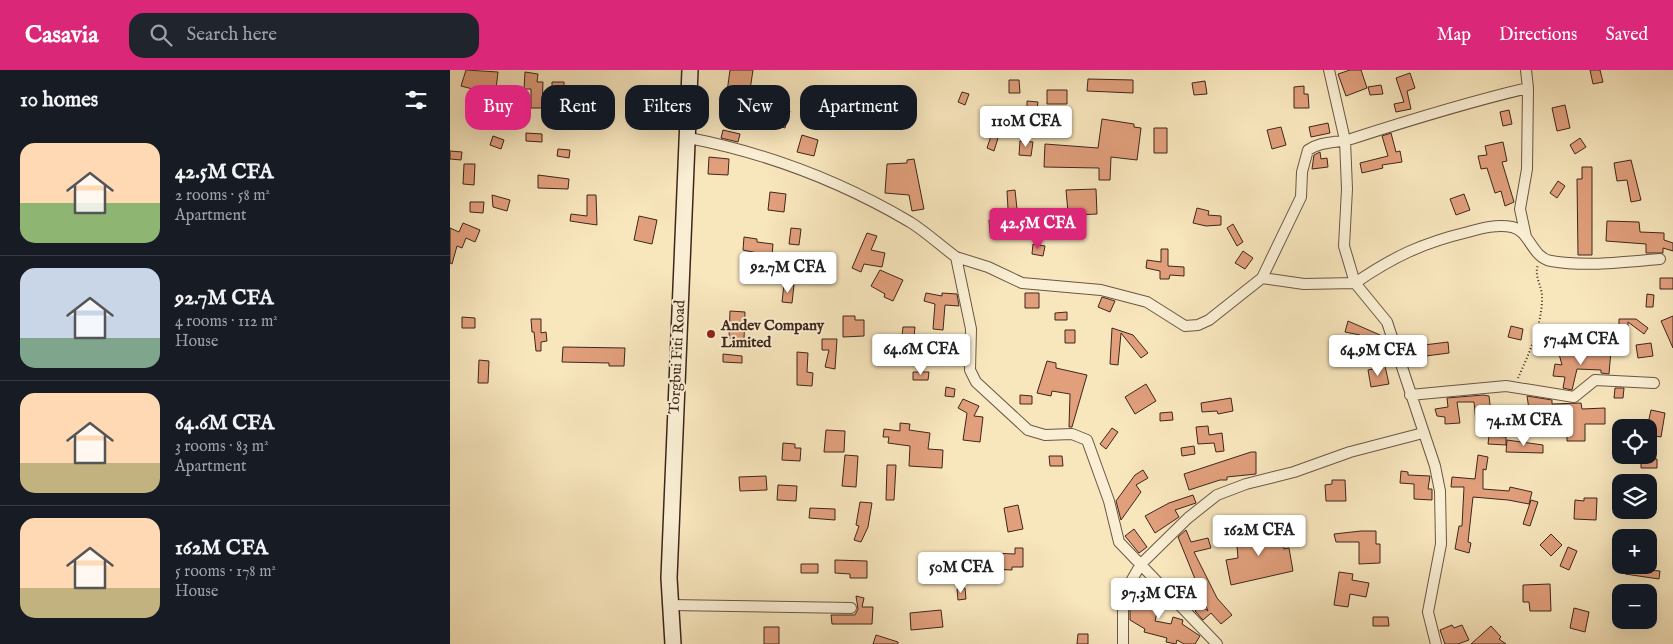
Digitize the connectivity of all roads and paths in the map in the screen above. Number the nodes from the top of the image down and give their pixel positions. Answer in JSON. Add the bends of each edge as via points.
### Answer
{"nodes":[{"id":1,"x":690,"y":70,"type":"edge"},
{"id":2,"x":1329,"y":70,"type":"edge"},
{"id":3,"x":1526,"y":70,"type":"edge"},
{"id":4,"x":1528,"y":88,"type":"junction"},
{"id":5,"x":689,"y":138,"type":"junction"},
{"id":6,"x":1345,"y":140,"type":"junction"},
{"id":7,"x":1526,"y":237,"type":"junction"},
{"id":8,"x":956,"y":257,"type":"junction"},
{"id":9,"x":1541,"y":258,"type":"junction"},
{"id":10,"x":1660,"y":259,"type":"dead end"},
{"id":11,"x":1262,"y":278,"type":"junction"},
{"id":12,"x":1355,"y":284,"type":"junction"},
{"id":13,"x":1654,"y":383,"type":"dead end"},
{"id":14,"x":1513,"y":386,"type":"junction"},
{"id":15,"x":1410,"y":395,"type":"junction"},
{"id":16,"x":1423,"y":433,"type":"junction"},
{"id":17,"x":1141,"y":564,"type":"junction"},
{"id":18,"x":670,"y":605,"type":"junction"},
{"id":19,"x":852,"y":608,"type":"dead end"},
{"id":20,"x":673,"y":644,"type":"edge"},
{"id":21,"x":1123,"y":644,"type":"edge"},
{"id":22,"x":1218,"y":644,"type":"edge"},
{"id":23,"x":1436,"y":644,"type":"edge"}],
"edges":[{"from":1,"to":5,"type":"street","name":"Torgbui Fiti Road"},
{"from":2,"to":6,"type":"street"},
{"from":3,"to":4,"type":"street"},
{"from":4,"to":6,"type":"street"},
{"from":4,"to":7,"type":"street","via":[[1527,169],[1521,198]]},
{"from":5,"to":8,"type":"street","via":[[787,163],[911,223]]},
{"from":5,"to":18,"type":"street","name":"Torgbui Fiti Road","via":[[674,421]]},
{"from":6,"to":11,"type":"street","via":[[1317,144],[1308,150],[1302,172],[1301,196]]},
{"from":6,"to":12,"type":"street","via":[[1344,246]]},
{"from":7,"to":9,"type":"street"},
{"from":7,"to":12,"type":"street","via":[[1514,227],[1492,226],[1457,235],[1415,247],[1379,266]]},
{"from":8,"to":11,"type":"street","via":[[1022,283],[1101,290],[1147,302],[1186,326],[1209,320]]},
{"from":8,"to":17,"type":"street","via":[[971,329],[970,370],[976,382],[1028,430],[1044,435],[1072,434],[1087,440],[1119,542]]},
{"from":9,"to":10,"type":"street","via":[[1604,264]]},
{"from":9,"to":14,"type":"path","via":[[1536,271],[1542,296],[1537,326]]},
{"from":11,"to":12,"type":"street","via":[[1304,284]]},
{"from":12,"to":15,"type":"street","via":[[1387,322]]},
{"from":13,"to":14,"type":"street","via":[[1595,380],[1574,397]]},
{"from":14,"to":15,"type":"street"},
{"from":15,"to":16,"type":"street"},
{"from":16,"to":17,"type":"street","via":[[1350,452],[1217,495]]},
{"from":16,"to":23,"type":"street","via":[[1440,491],[1441,544],[1428,612]]},
{"from":17,"to":21,"type":"street","via":[[1130,582],[1123,607]]},
{"from":17,"to":22,"type":"street"},
{"from":18,"to":19,"type":"street"},
{"from":18,"to":20,"type":"street","name":"Torgbui Fiti Road"}]}
